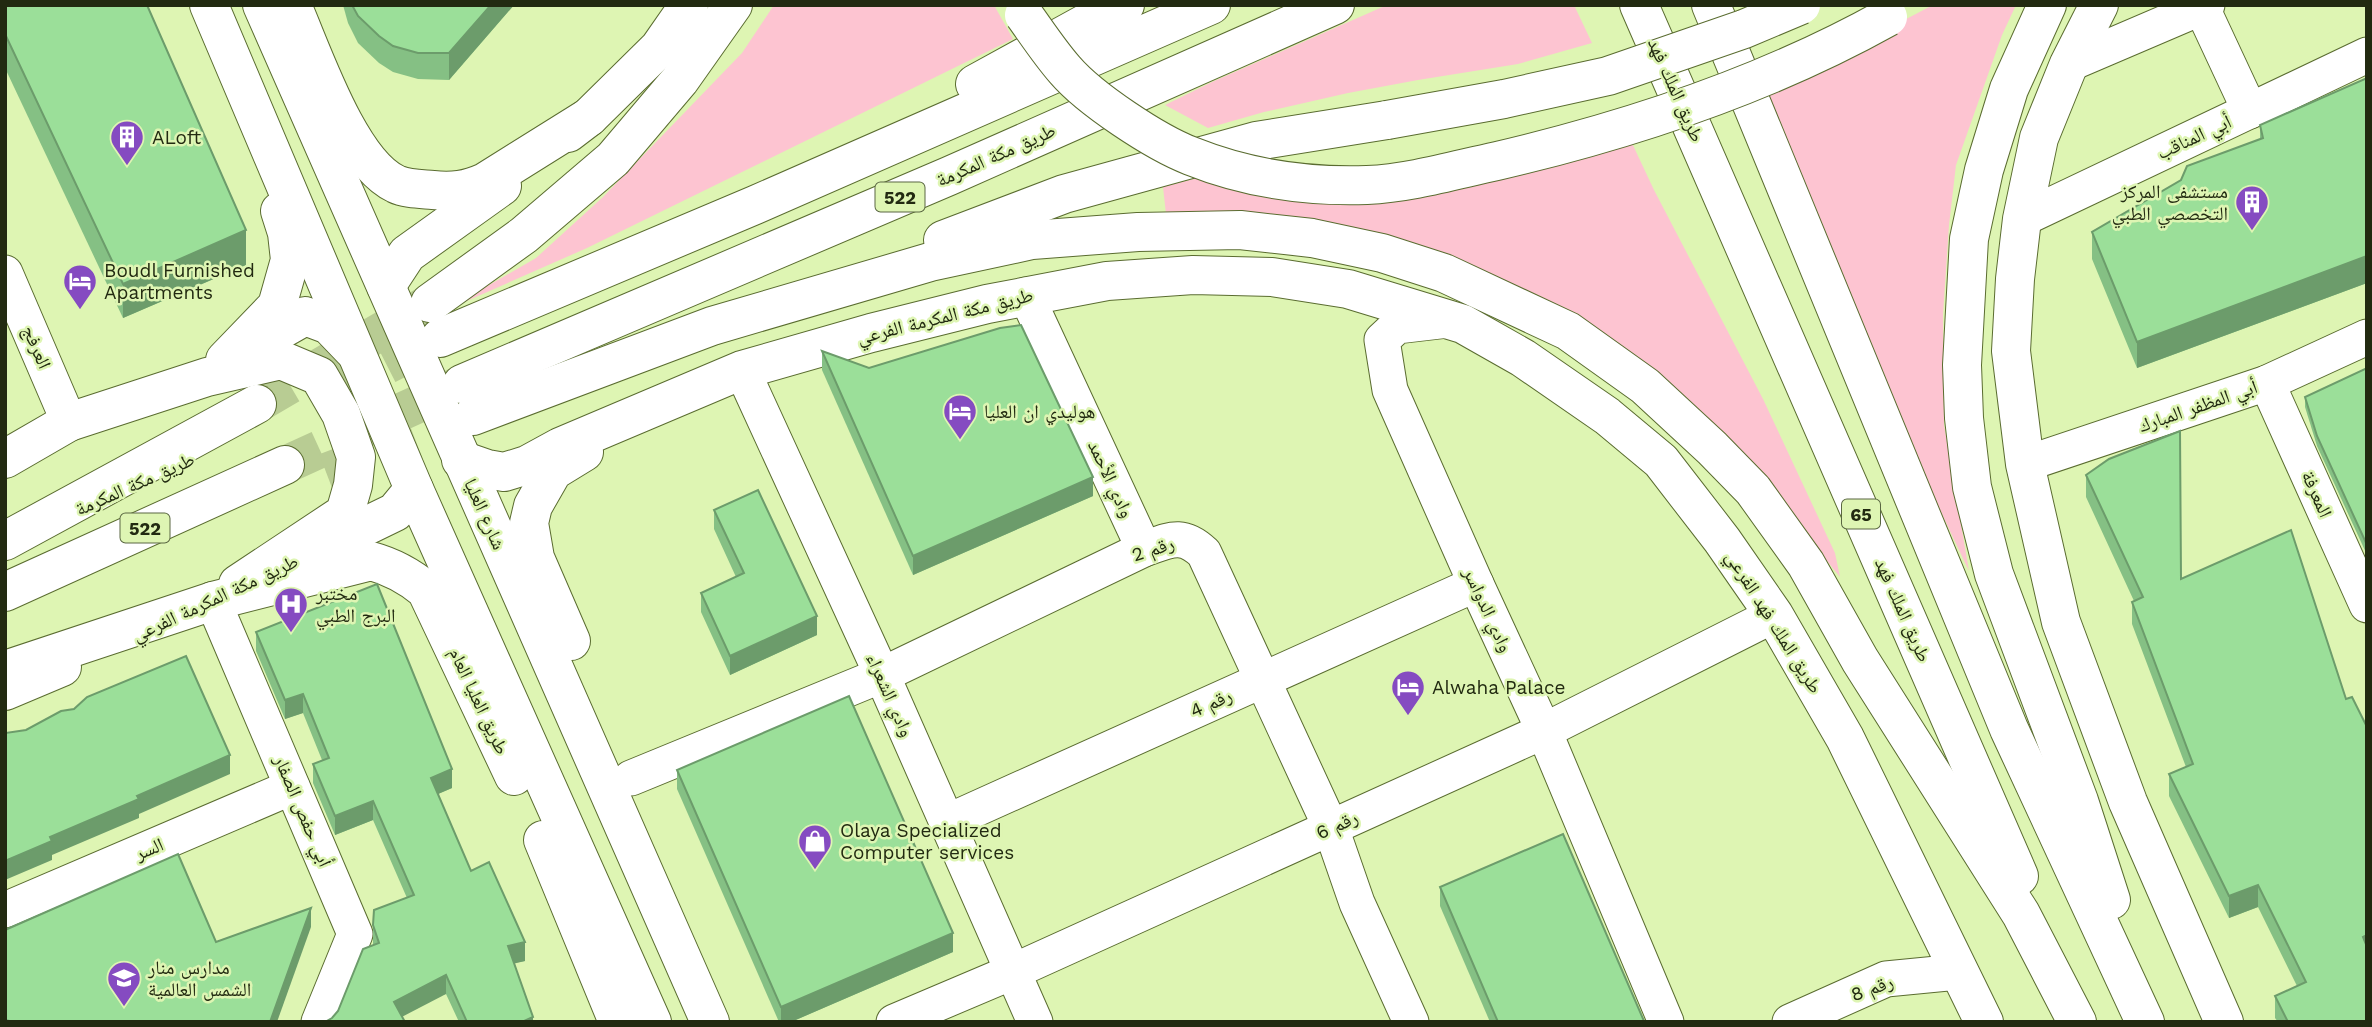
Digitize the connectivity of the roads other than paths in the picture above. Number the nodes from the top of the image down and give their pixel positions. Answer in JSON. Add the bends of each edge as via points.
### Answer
{"nodes":[{"id":1,"x":186,"y":5,"type":"edge"},
{"id":2,"x":209,"y":5,"type":"edge"},
{"id":3,"x":262,"y":5,"type":"edge"},
{"id":4,"x":292,"y":5,"type":"edge"},
{"id":5,"x":689,"y":5,"type":"edge"},
{"id":6,"x":733,"y":5,"type":"edge"},
{"id":7,"x":1125,"y":5,"type":"edge"},
{"id":8,"x":1211,"y":5,"type":"edge"},
{"id":9,"x":1335,"y":5,"type":"edge"},
{"id":10,"x":1639,"y":5,"type":"edge"},
{"id":11,"x":1711,"y":5,"type":"edge"},
{"id":12,"x":1801,"y":5,"type":"edge"},
{"id":13,"x":2047,"y":5,"type":"edge"},
{"id":14,"x":2099,"y":5,"type":"edge"},
{"id":15,"x":2205,"y":6,"type":"edge"},
{"id":16,"x":1021,"y":10,"type":"edge"},
{"id":17,"x":1899,"y":11,"type":"edge"},
{"id":18,"x":2367,"y":55,"type":"edge"},
{"id":19,"x":2069,"y":64,"type":"junction"},
{"id":20,"x":2250,"y":111,"type":"junction"},
{"id":21,"x":589,"y":117,"type":"junction"},
{"id":22,"x":755,"y":205,"type":"junction"},
{"id":23,"x":2022,"y":219,"type":"junction"},
{"id":24,"x":5,"y":273,"type":"edge"},
{"id":25,"x":387,"y":286,"type":"junction"},
{"id":26,"x":1026,"y":295,"type":"junction"},
{"id":27,"x":1450,"y":320,"type":"junction"},
{"id":28,"x":712,"y":326,"type":"junction"},
{"id":29,"x":2367,"y":337,"type":"edge"},
{"id":30,"x":359,"y":357,"type":"junction"},
{"id":31,"x":226,"y":360,"type":"junction"},
{"id":32,"x":742,"y":370,"type":"junction"},
{"id":33,"x":2267,"y":383,"type":"junction"},
{"id":34,"x":664,"y":403,"type":"junction"},
{"id":35,"x":261,"y":415,"type":"tunnel mouth"},
{"id":36,"x":69,"y":422,"type":"junction"},
{"id":37,"x":5,"y":448,"type":"edge"},
{"id":38,"x":5,"y":460,"type":"edge"},
{"id":39,"x":461,"y":460,"type":"junction"},
{"id":40,"x":2025,"y":464,"type":"junction"},
{"id":41,"x":290,"y":475,"type":"tunnel mouth"},
{"id":42,"x":414,"y":489,"type":"junction"},
{"id":43,"x":5,"y":541,"type":"edge"},
{"id":44,"x":1144,"y":549,"type":"junction"},
{"id":45,"x":1476,"y":584,"type":"junction"},
{"id":46,"x":6,"y":592,"type":"edge"},
{"id":47,"x":213,"y":601,"type":"junction"},
{"id":48,"x":2367,"y":605,"type":"edge"},
{"id":49,"x":1774,"y":615,"type":"junction"},
{"id":50,"x":5,"y":670,"type":"edge"},
{"id":51,"x":882,"y":675,"type":"junction"},
{"id":52,"x":1263,"y":680,"type":"junction"},
{"id":53,"x":5,"y":691,"type":"edge"},
{"id":54,"x":1544,"y":731,"type":"junction"},
{"id":55,"x":631,"y":778,"type":"junction"},
{"id":56,"x":292,"y":787,"type":"junction"},
{"id":57,"x":947,"y":822,"type":"junction"},
{"id":58,"x":1331,"y":828,"type":"junction"},
{"id":59,"x":5,"y":911,"type":"edge"},
{"id":60,"x":1012,"y":972,"type":"junction"},
{"id":61,"x":1958,"y":972,"type":"junction"},
{"id":62,"x":319,"y":1022,"type":"edge"},
{"id":63,"x":618,"y":1022,"type":"edge"},
{"id":64,"x":652,"y":1022,"type":"edge"},
{"id":65,"x":710,"y":1022,"type":"edge"},
{"id":66,"x":737,"y":1022,"type":"edge"},
{"id":67,"x":894,"y":1022,"type":"edge"},
{"id":68,"x":1035,"y":1022,"type":"edge"},
{"id":69,"x":1411,"y":1022,"type":"edge"},
{"id":70,"x":1666,"y":1022,"type":"edge"},
{"id":71,"x":1790,"y":1022,"type":"edge"},
{"id":72,"x":1984,"y":1022,"type":"edge"},
{"id":73,"x":2077,"y":1022,"type":"edge"},
{"id":74,"x":2083,"y":1022,"type":"edge"},
{"id":75,"x":2144,"y":1022,"type":"edge"},
{"id":76,"x":2151,"y":1022,"type":"edge"},
{"id":77,"x":2224,"y":1022,"type":"edge"}],
"edges":[{"from":1,"to":31,"type":"main road","via":[[287,233],[290,260],[277,306]]},
{"from":2,"to":30,"type":"main road"},
{"from":3,"to":25,"type":"main road","name":"شارع العليا"},
{"from":4,"to":21,"type":"main road","via":[[343,124],[368,164],[396,184],[468,190]]},
{"from":5,"to":21,"type":"main road","via":[[659,48]]},
{"from":6,"to":22,"type":"main road","number":"522","via":[[680,80],[613,159],[524,235],[435,321]]},
{"from":7,"to":22,"type":"main road"},
{"from":8,"to":22,"type":"main road","number":"522"},
{"from":9,"to":28,"type":"main road","name":"طريق مكة المكرمة","number":"522","via":[[949,176],[467,400]]},
{"from":10,"to":74,"type":"main road","name":"طريق الملك فهد","number":"65"},
{"from":11,"to":75,"type":"main road","via":[[2009,729]]},
{"from":12,"to":28,"type":"main road","bridge":true,"via":[[1608,76],[1504,99],[1256,141],[1065,194]]},
{"from":13,"to":76,"type":"main road","via":[[2009,89],[1969,239],[1964,418],[1972,487],[1994,574],[2079,801]]},
{"from":14,"to":19,"type":"main road"},
{"from":15,"to":19,"type":"street"},
{"from":15,"to":20,"type":"street"},
{"from":16,"to":17,"type":"main road","bridge":true,"via":[[1066,71],[1129,122],[1189,156],[1280,180],[1320,185],[1370,185],[1436,175],[1622,129],[1783,69],[1839,45]]},
{"from":18,"to":20,"type":"street","name":"أبي المناقب"},
{"from":19,"to":23,"type":"main road","via":[[2039,138]]},
{"from":20,"to":23,"type":"street","name":"أبي المناقب"},
{"from":21,"to":25,"type":"main road","via":[[478,205],[407,254]]},
{"from":23,"to":40,"type":"main road","via":[[2011,351]]},
{"from":24,"to":36,"type":"street","name":"العرفج"},
{"from":25,"to":39,"type":"main road","name":"شارع العليا"},
{"from":26,"to":27,"type":"main road","name":"طريق مكة المكرمة الفرعي","via":[[1107,281],[1193,275],[1272,277],[1348,289]]},
{"from":26,"to":32,"type":"main road","name":"طريق مكة المكرمة الفرعي"},
{"from":26,"to":44,"type":"street","name":"وادي الأحمد"},
{"from":27,"to":45,"type":"street","name":"وادي الدواسر","via":[[1397,326],[1382,340],[1390,390]]},
{"from":27,"to":49,"type":"main road","name":"طريق الملك فهد الفرعي","via":[[1523,358],[1607,416],[1661,461]]},
{"from":28,"to":73,"type":"main road","via":[[930,262],[1032,240],[1240,230],[1312,238],[1382,253],[1444,273],[1568,331],[1645,386],[1753,490],[1807,564],[1860,660],[2021,914]]},
{"from":29,"to":33,"type":"street","name":"أبي المظفر المبارك"},
{"from":30,"to":31,"type":"main road","via":[[329,325],[305,316]]},
{"from":30,"to":42,"type":"main road"},
{"from":31,"to":36,"type":"main road"},
{"from":32,"to":34,"type":"main road","name":"طريق مكة المكرمة الفرعي"},
{"from":32,"to":51,"type":"street","name":"وادي الشعراء"},
{"from":33,"to":40,"type":"street","name":"أبي المظفر المبارك"},
{"from":33,"to":48,"type":"street","name":"المعرفة"},
{"from":34,"to":39,"type":"main road","name":"طريق مكة المكرمة الفرعي","via":[[504,472]]},
{"from":34,"to":55,"type":"main road","via":[[553,471],[529,523],[535,558]]},
{"from":35,"to":43,"type":"main road","name":"طريق مكة المكرمة","number":"522"},
{"from":36,"to":37,"type":"main road"},
{"from":36,"to":38,"type":"main road"},
{"from":36,"to":47,"type":"main road","via":[[207,377],[281,360],[319,376],[341,414],[356,457],[345,513]]},
{"from":39,"to":65,"type":"main road","name":"شارع العليا"},
{"from":40,"to":77,"type":"main road","via":[[2061,622],[2128,802]]},
{"from":41,"to":46,"type":"main road"},
{"from":42,"to":47,"type":"main road","name":"طريق مكة المكرمة الفرعي","via":[[395,512]]},
{"from":42,"to":64,"type":"main road"},
{"from":44,"to":51,"type":"street","name":"رقم 2"},
{"from":44,"to":52,"type":"street","name":"رقم 2","via":[[1174,538],[1192,542],[1204,553]]},
{"from":45,"to":52,"type":"street","name":"رقم 4"},
{"from":45,"to":54,"type":"street","name":"وادي الدواسر"},
{"from":47,"to":50,"type":"main road"},
{"from":47,"to":53,"type":"main road","name":"طريق مكة المكرمة الفرعي"},
{"from":47,"to":56,"type":"street","name":"أبي حفص الصفار"},
{"from":47,"to":63,"type":"main road","name":"طريق العليا العام","via":[[371,561],[409,576],[426,590],[531,812]]},
{"from":49,"to":54,"type":"street","name":"رقم 6"},
{"from":49,"to":61,"type":"main road","name":"طريق الملك فهد الفرعي","via":[[1845,738]]},
{"from":51,"to":55,"type":"street","name":"رقم 2"},
{"from":51,"to":57,"type":"street","name":"وادي الشعراء"},
{"from":52,"to":57,"type":"street","name":"رقم 4"},
{"from":52,"to":58,"type":"street","name":"رقم 2"},
{"from":54,"to":58,"type":"street","name":"رقم 6"},
{"from":54,"to":70,"type":"street","name":"وادي الدواسر"},
{"from":55,"to":66,"type":"main road"},
{"from":56,"to":59,"type":"street","name":"السر"},
{"from":56,"to":62,"type":"street","name":"أبي حفص الصفار","via":[[355,934]]},
{"from":57,"to":60,"type":"street","name":"وادي الشعراء"},
{"from":58,"to":60,"type":"street","name":"رقم 6"},
{"from":58,"to":69,"type":"street","name":"رقم 2","via":[[1357,902]]},
{"from":60,"to":67,"type":"street","name":"رقم 6"},
{"from":60,"to":68,"type":"street","name":"وادي الشعراء"},
{"from":61,"to":71,"type":"street","name":"رقم 8","via":[[1886,979]]},
{"from":61,"to":72,"type":"main road","name":"طريق الملك فهد الفرعي"}]}
